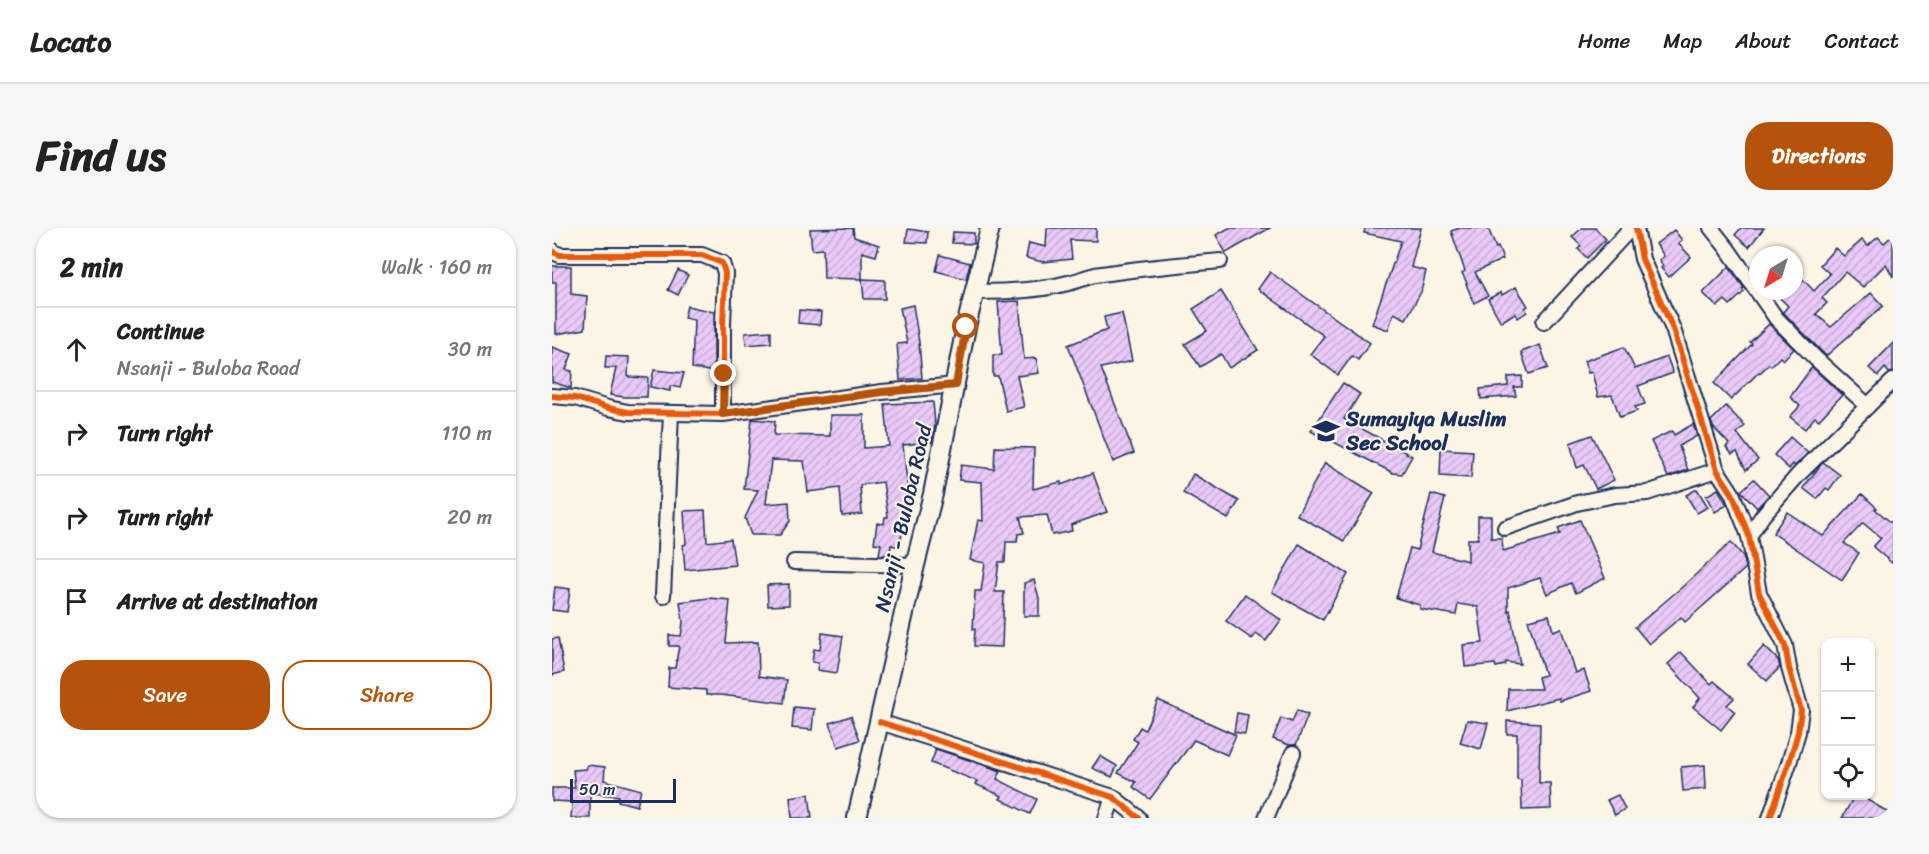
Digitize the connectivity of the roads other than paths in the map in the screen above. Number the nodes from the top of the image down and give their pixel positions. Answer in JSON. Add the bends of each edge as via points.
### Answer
{"nodes":[{"id":1,"x":990,"y":228,"type":"edge"},
{"id":2,"x":1631,"y":228,"type":"edge"},
{"id":3,"x":1636,"y":228,"type":"edge"},
{"id":4,"x":1711,"y":228,"type":"edge"},
{"id":5,"x":552,"y":250,"type":"edge"},
{"id":6,"x":1220,"y":261,"type":"dead end"},
{"id":7,"x":976,"y":292,"type":"junction"},
{"id":8,"x":1544,"y":322,"type":"dead end"},
{"id":9,"x":1893,"y":381,"type":"edge"},
{"id":10,"x":956,"y":385,"type":"junction"},
{"id":11,"x":552,"y":396,"type":"edge"},
{"id":12,"x":1868,"y":406,"type":"junction"},
{"id":13,"x":671,"y":413,"type":"junction"},
{"id":14,"x":723,"y":414,"type":"junction"},
{"id":15,"x":1717,"y":470,"type":"junction"},
{"id":16,"x":1505,"y":528,"type":"dead end"},
{"id":17,"x":1749,"y":536,"type":"junction"},
{"id":18,"x":794,"y":562,"type":"dead end"},
{"id":19,"x":915,"y":565,"type":"junction"},
{"id":20,"x":663,"y":596,"type":"dead end"},
{"id":21,"x":880,"y":722,"type":"junction"},
{"id":22,"x":1293,"y":753,"type":"dead end"},
{"id":23,"x":1113,"y":797,"type":"junction"},
{"id":24,"x":857,"y":818,"type":"edge"},
{"id":25,"x":1106,"y":818,"type":"edge"},
{"id":26,"x":1139,"y":818,"type":"edge"},
{"id":27,"x":1266,"y":818,"type":"edge"},
{"id":28,"x":1770,"y":818,"type":"edge"}],
"edges":[{"from":1,"to":7,"type":"main road","name":"Nsanji - Buloba Road"},
{"from":2,"to":8,"type":"street"},
{"from":3,"to":15,"type":"street","via":[[1642,259],[1673,329]]},
{"from":4,"to":12,"type":"street","via":[[1776,318]]},
{"from":5,"to":14,"type":"street","via":[[560,255],[702,255],[722,263]]},
{"from":6,"to":7,"type":"street","via":[[1124,270],[1048,287]]},
{"from":7,"to":10,"type":"main road","name":"Nsanji - Buloba Road"},
{"from":9,"to":12,"type":"street"},
{"from":10,"to":14,"type":"street"},
{"from":10,"to":19,"type":"main road","name":"Nsanji - Buloba Road"},
{"from":11,"to":13,"type":"street","via":[[628,411]]},
{"from":12,"to":17,"type":"street","via":[[1799,474]]},
{"from":13,"to":14,"type":"street"},
{"from":13,"to":20,"type":"street"},
{"from":15,"to":16,"type":"street","via":[[1647,493],[1577,503]]},
{"from":15,"to":17,"type":"street","via":[[1732,493]]},
{"from":17,"to":28,"type":"street","via":[[1759,593],[1785,645],[1801,710],[1798,732]]},
{"from":18,"to":19,"type":"street"},
{"from":19,"to":21,"type":"main road","name":"Nsanji - Buloba Road"},
{"from":21,"to":23,"type":"street"},
{"from":21,"to":24,"type":"main road","name":"Nsanji - Buloba Road"},
{"from":22,"to":27,"type":"street"},
{"from":23,"to":25,"type":"street"},
{"from":23,"to":26,"type":"street"}]}
